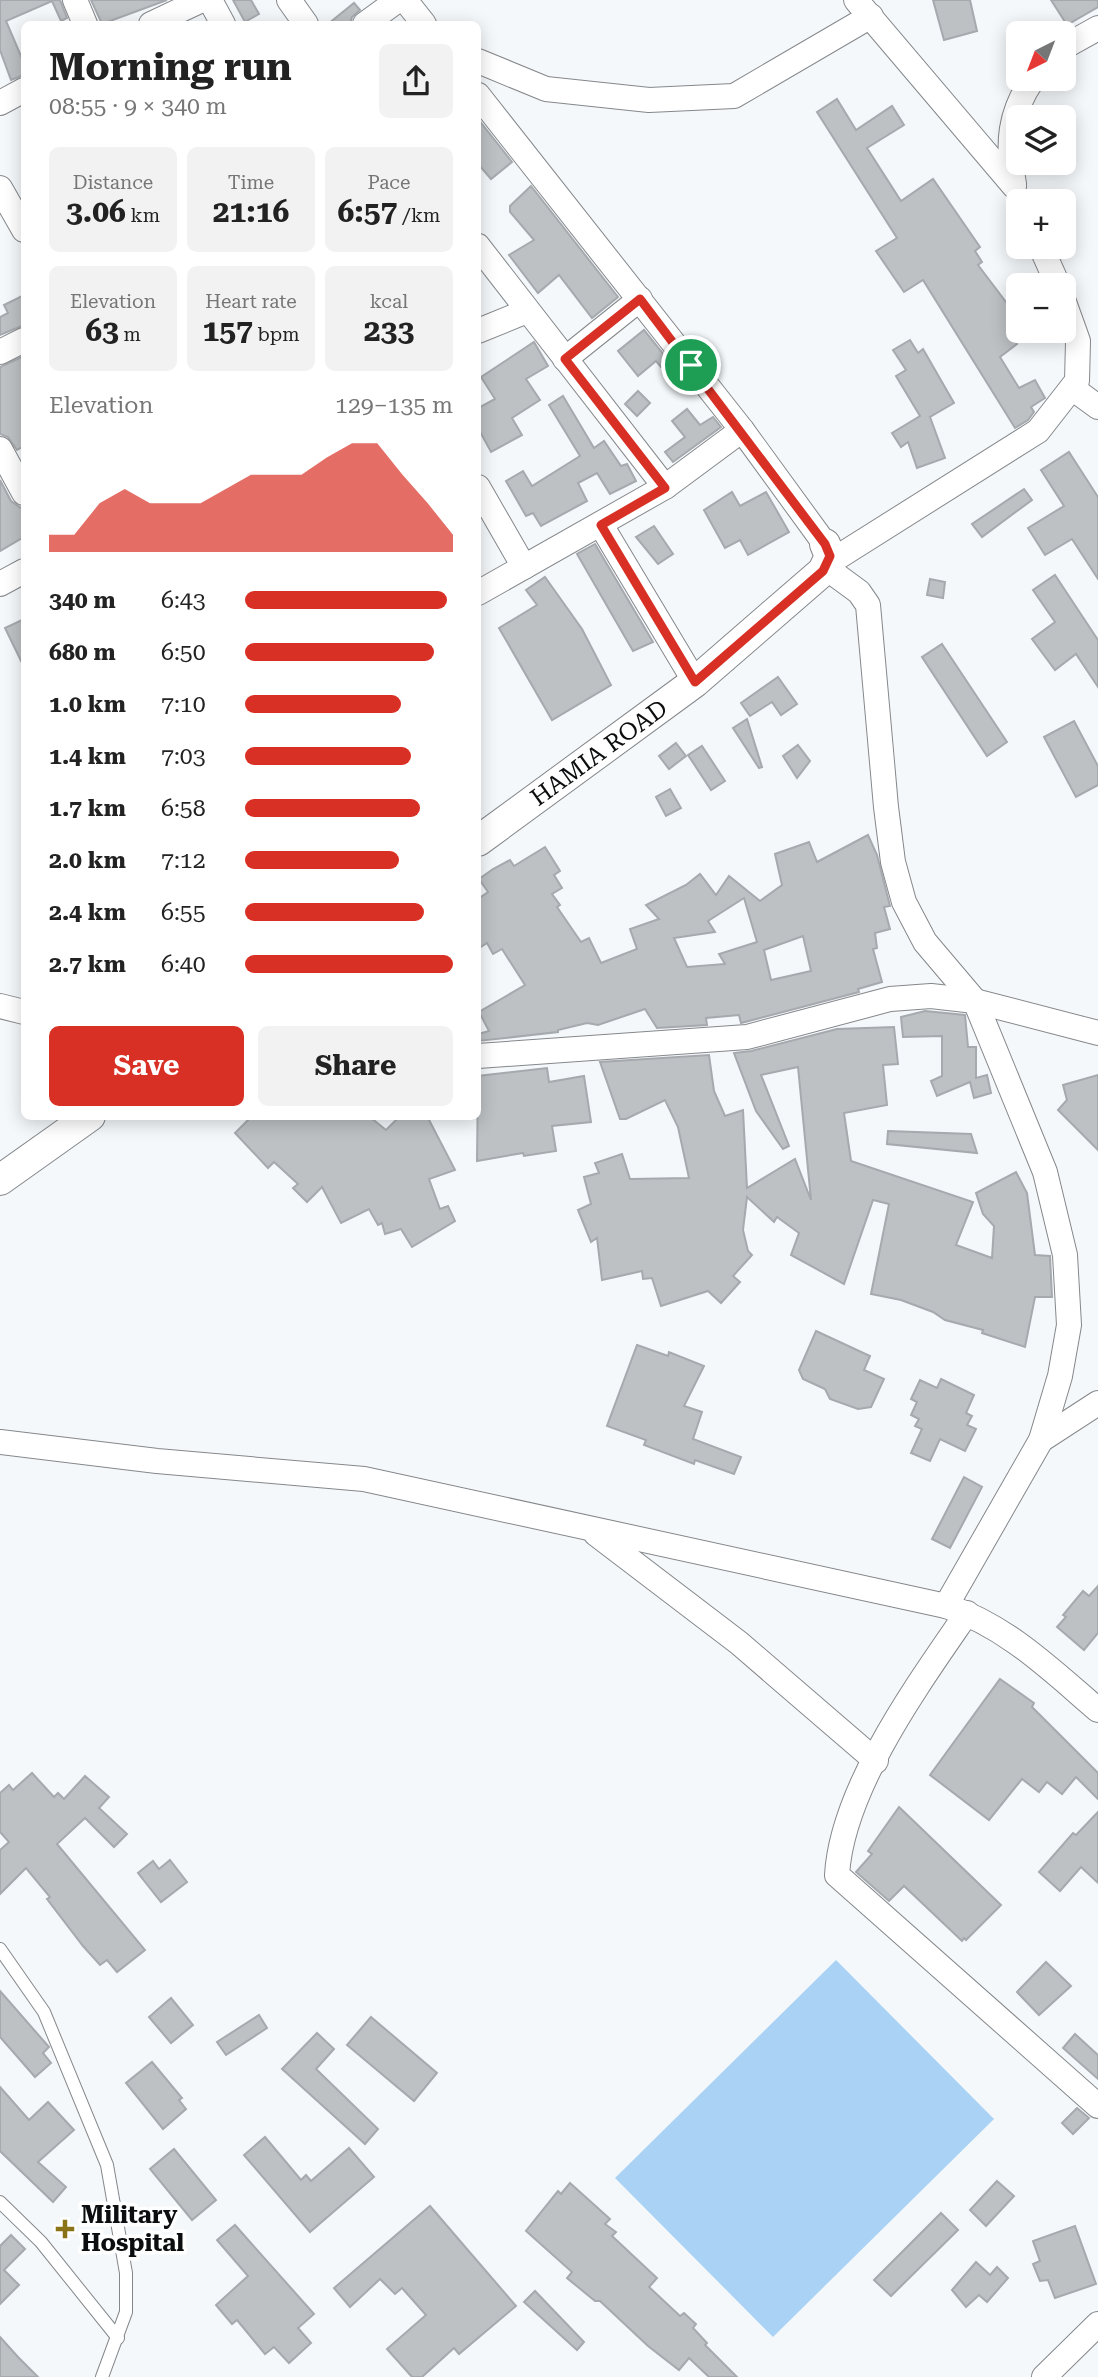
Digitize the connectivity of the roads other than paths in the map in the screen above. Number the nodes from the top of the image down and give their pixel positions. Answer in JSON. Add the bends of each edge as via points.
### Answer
{"nodes":[{"id":1,"x":75,"y":0,"type":"edge"},
{"id":2,"x":202,"y":0,"type":"edge"},
{"id":3,"x":210,"y":0,"type":"edge"},
{"id":4,"x":289,"y":0,"type":"edge"},
{"id":5,"x":398,"y":0,"type":"edge"},
{"id":6,"x":405,"y":0,"type":"edge"},
{"id":7,"x":863,"y":8,"type":"edge"},
{"id":8,"x":84,"y":21,"type":"edge"},
{"id":9,"x":156,"y":21,"type":"edge"},
{"id":10,"x":221,"y":21,"type":"edge"},
{"id":11,"x":304,"y":21,"type":"edge"},
{"id":12,"x":369,"y":21,"type":"edge"},
{"id":13,"x":422,"y":21,"type":"edge"},
{"id":14,"x":1098,"y":28,"type":"edge"},
{"id":15,"x":1076,"y":40,"type":"edge"},
{"id":16,"x":481,"y":62,"type":"edge"},
{"id":17,"x":1025,"y":91,"type":"edge"},
{"id":18,"x":21,"y":92,"type":"edge"},
{"id":19,"x":481,"y":99,"type":"edge"},
{"id":20,"x":0,"y":103,"type":"edge"},
{"id":21,"x":0,"y":188,"type":"edge"},
{"id":22,"x":1013,"y":189,"type":"edge"},
{"id":23,"x":1016,"y":189,"type":"edge"},
{"id":24,"x":21,"y":225,"type":"edge"},
{"id":25,"x":481,"y":250,"type":"edge"},
{"id":26,"x":640,"y":299,"type":"junction"},
{"id":27,"x":527,"y":311,"type":"junction"},
{"id":28,"x":1076,"y":318,"type":"edge"},
{"id":29,"x":481,"y":330,"type":"edge"},
{"id":30,"x":1098,"y":331,"type":"edge"},
{"id":31,"x":1076,"y":335,"type":"edge"},
{"id":32,"x":21,"y":342,"type":"edge"},
{"id":33,"x":0,"y":352,"type":"edge"},
{"id":34,"x":565,"y":359,"type":"junction"},
{"id":35,"x":1072,"y":388,"type":"junction"},
{"id":36,"x":1098,"y":407,"type":"edge"},
{"id":37,"x":742,"y":430,"type":"junction"},
{"id":38,"x":0,"y":449,"type":"edge"},
{"id":39,"x":21,"y":488,"type":"edge"},
{"id":40,"x":665,"y":488,"type":"junction"},
{"id":41,"x":481,"y":492,"type":"edge"},
{"id":42,"x":601,"y":525,"type":"junction"},
{"id":43,"x":826,"y":558,"type":"junction"},
{"id":44,"x":524,"y":567,"type":"junction"},
{"id":45,"x":21,"y":572,"type":"edge"},
{"id":46,"x":0,"y":583,"type":"edge"},
{"id":47,"x":481,"y":591,"type":"edge"},
{"id":48,"x":695,"y":682,"type":"junction"},
{"id":49,"x":481,"y":839,"type":"edge"},
{"id":50,"x":975,"y":1001,"type":"junction"},
{"id":51,"x":0,"y":1006,"type":"edge"},
{"id":52,"x":21,"y":1011,"type":"edge"},
{"id":53,"x":1098,"y":1033,"type":"edge"},
{"id":54,"x":481,"y":1056,"type":"edge"},
{"id":55,"x":84,"y":1120,"type":"edge"},
{"id":56,"x":7,"y":1173,"type":"edge"},
{"id":57,"x":1098,"y":1403,"type":"edge"},
{"id":58,"x":1041,"y":1440,"type":"junction"},
{"id":59,"x":0,"y":1442,"type":"edge"},
{"id":60,"x":592,"y":1530,"type":"junction"},
{"id":61,"x":957,"y":1609,"type":"junction"},
{"id":62,"x":1098,"y":1710,"type":"edge"},
{"id":63,"x":876,"y":1761,"type":"junction"},
{"id":64,"x":0,"y":1949,"type":"edge"},
{"id":65,"x":1098,"y":2106,"type":"edge"},
{"id":66,"x":0,"y":2202,"type":"edge"},
{"id":67,"x":1098,"y":2324,"type":"edge"},
{"id":68,"x":118,"y":2338,"type":"junction"},
{"id":69,"x":102,"y":2377,"type":"edge"},
{"id":70,"x":1044,"y":2377,"type":"edge"}],
"edges":[{"from":1,"to":8,"type":"street"},
{"from":2,"to":9,"type":"street"},
{"from":3,"to":10,"type":"street"},
{"from":4,"to":11,"type":"street"},
{"from":5,"to":12,"type":"street"},
{"from":6,"to":13,"type":"street"},
{"from":7,"to":16,"type":"street","via":[[734,96],[649,100],[546,89]]},
{"from":7,"to":22,"type":"street"},
{"from":14,"to":15,"type":"street"},
{"from":17,"to":23,"type":"street","via":[[1008,149]]},
{"from":18,"to":20,"type":"street"},
{"from":19,"to":26,"type":"street"},
{"from":21,"to":24,"type":"street"},
{"from":25,"to":27,"type":"street"},
{"from":26,"to":34,"type":"street"},
{"from":26,"to":37,"type":"street"},
{"from":27,"to":29,"type":"street"},
{"from":27,"to":34,"type":"street"},
{"from":28,"to":30,"type":"street"},
{"from":31,"to":35,"type":"street","via":[[1077,380]]},
{"from":32,"to":33,"type":"street"},
{"from":34,"to":40,"type":"street"},
{"from":35,"to":36,"type":"street"},
{"from":35,"to":43,"type":"street","via":[[1038,431]]},
{"from":37,"to":40,"type":"street"},
{"from":37,"to":43,"type":"street"},
{"from":38,"to":39,"type":"street"},
{"from":40,"to":42,"type":"street"},
{"from":41,"to":44,"type":"street"},
{"from":42,"to":44,"type":"street"},
{"from":42,"to":48,"type":"street"},
{"from":43,"to":48,"type":"street","name":"HAMIA ROAD"},
{"from":43,"to":50,"type":"street","via":[[868,605],[886,807],[904,902],[925,942]]},
{"from":44,"to":47,"type":"street"},
{"from":45,"to":46,"type":"street"},
{"from":48,"to":49,"type":"street","name":"HAMIA ROAD"},
{"from":50,"to":53,"type":"street"},
{"from":50,"to":54,"type":"street","via":[[932,996],[890,999],[747,1037]]},
{"from":50,"to":58,"type":"street","via":[[1045,1172],[1065,1255],[1069,1325]]},
{"from":51,"to":52,"type":"street"},
{"from":55,"to":56,"type":"street"},
{"from":57,"to":58,"type":"street"},
{"from":58,"to":61,"type":"street"},
{"from":59,"to":60,"type":"street","via":[[364,1479]]},
{"from":60,"to":61,"type":"street"},
{"from":60,"to":63,"type":"street","via":[[739,1643]]},
{"from":61,"to":62,"type":"street","via":[[1013,1638]]},
{"from":61,"to":63,"type":"street"},
{"from":63,"to":65,"type":"street","via":[[838,1850],[837,1875]]},
{"from":64,"to":68,"type":"lane","via":[[44,2012],[107,2165],[126,2273],[126,2312]]},
{"from":66,"to":68,"type":"lane","via":[[41,2242]]},
{"from":67,"to":70,"type":"street"},
{"from":68,"to":69,"type":"lane"}]}
